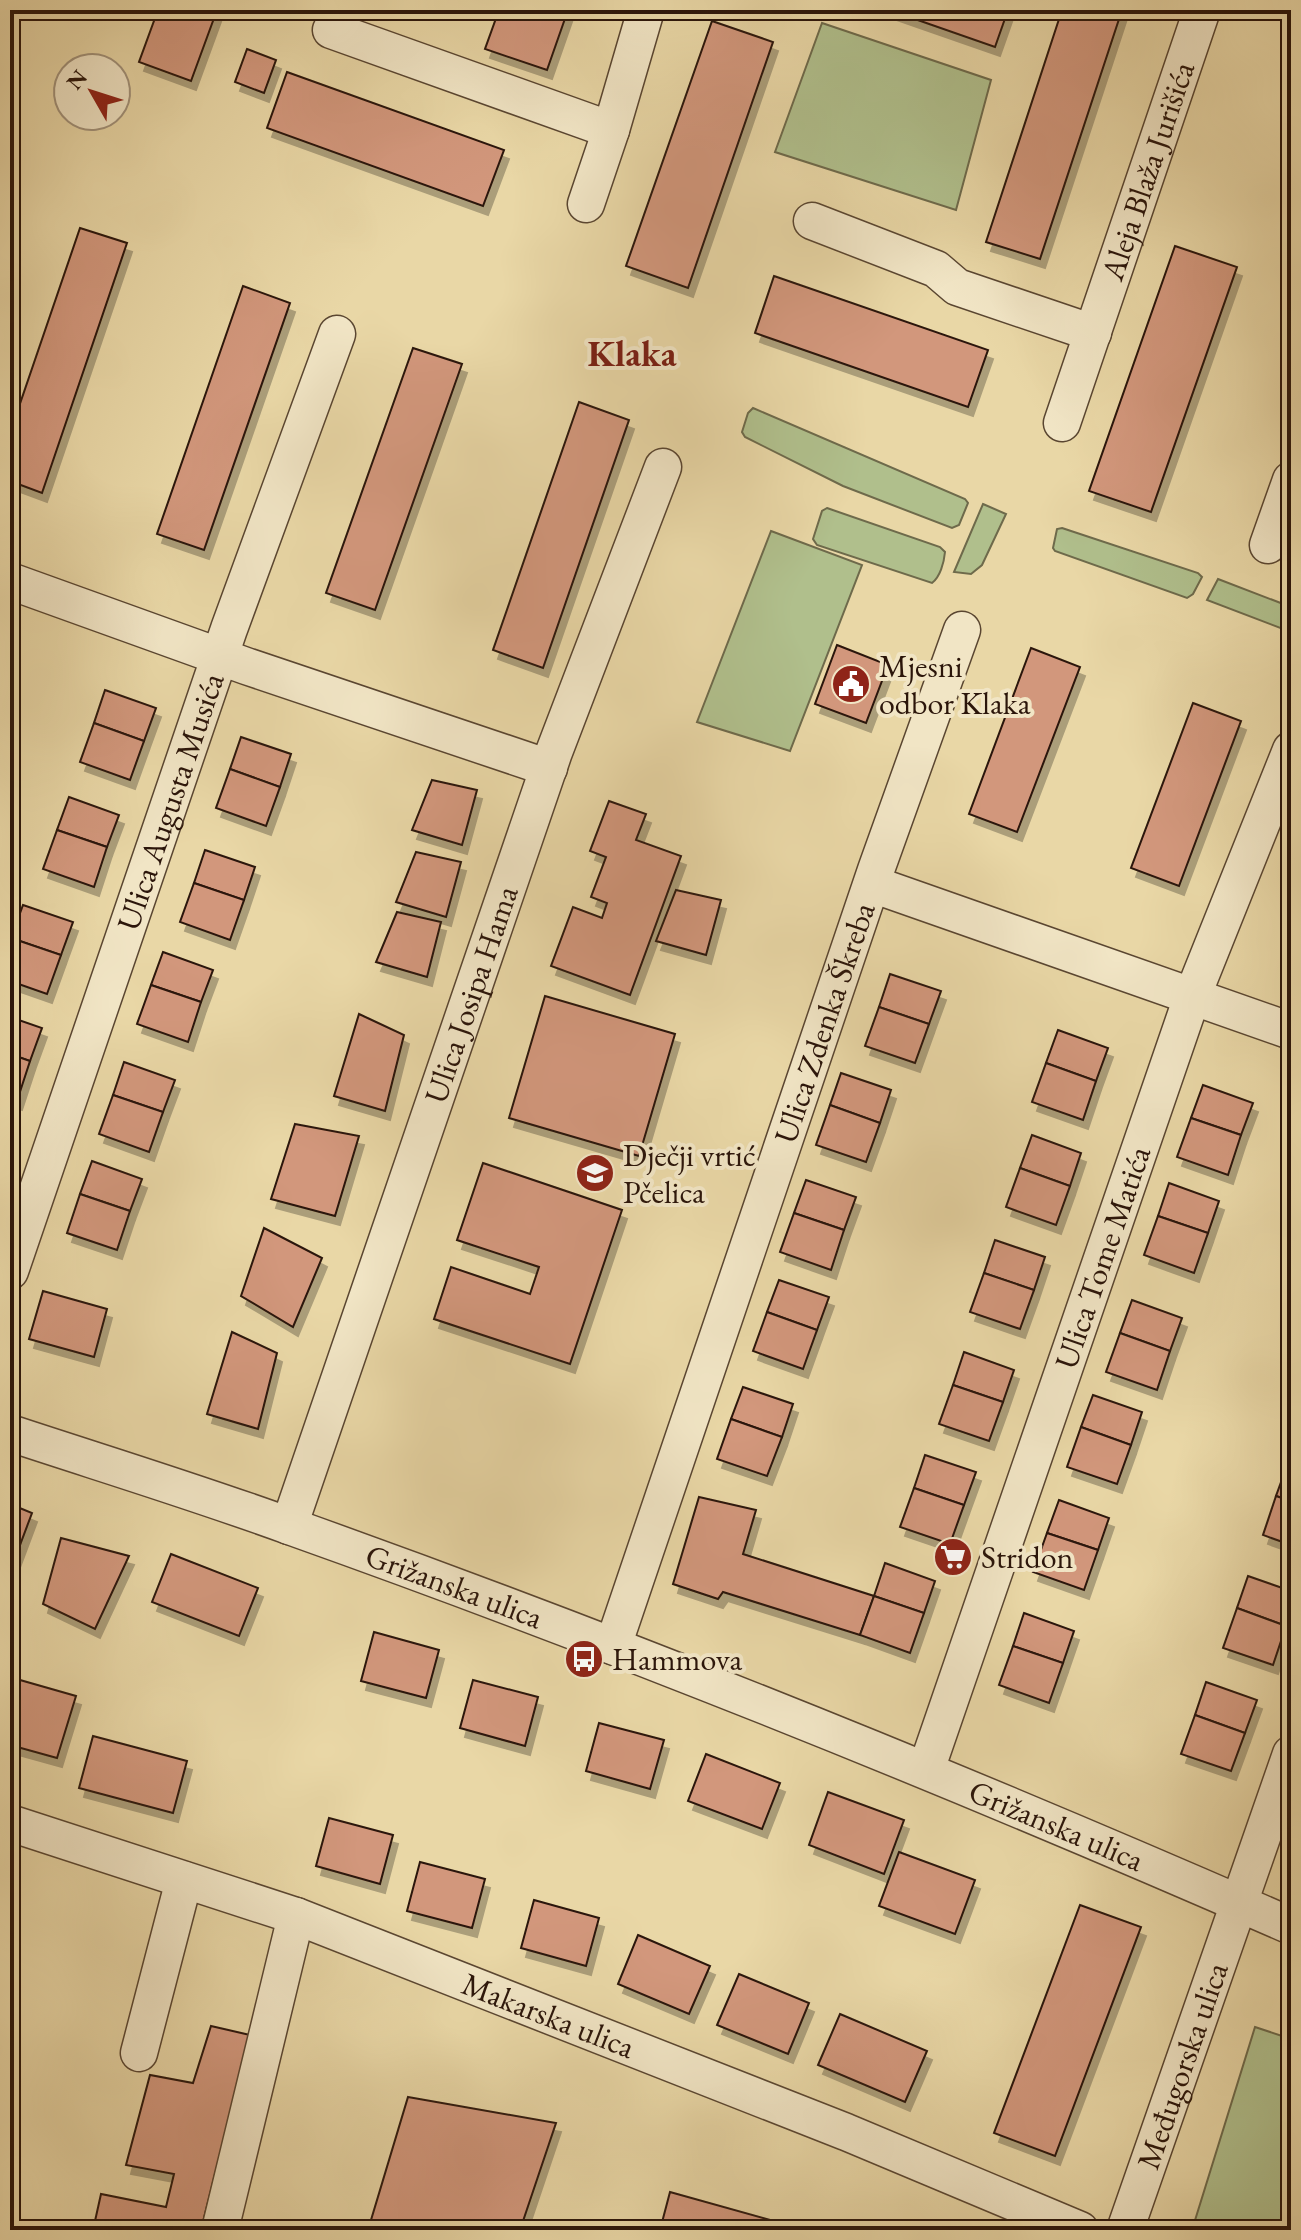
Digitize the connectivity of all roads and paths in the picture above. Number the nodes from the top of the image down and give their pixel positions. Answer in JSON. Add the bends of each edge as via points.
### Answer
{"nodes":[{"id":1,"x":646,"y":10,"type":"edge"},
{"id":2,"x":1202,"y":10,"type":"edge"},
{"id":3,"x":331,"y":30,"type":"dead end"},
{"id":4,"x":611,"y":130,"type":"junction"},
{"id":5,"x":586,"y":204,"type":"dead end"},
{"id":6,"x":812,"y":221,"type":"dead end"},
{"id":7,"x":1093,"y":333,"type":"junction"},
{"id":8,"x":337,"y":334,"type":"dead end"},
{"id":9,"x":1062,"y":423,"type":"dead end"},
{"id":10,"x":663,"y":467,"type":"dead end"},
{"id":11,"x":1291,"y":480,"type":"edge"},
{"id":12,"x":1268,"y":545,"type":"dead end"},
{"id":13,"x":10,"y":581,"type":"edge"},
{"id":14,"x":962,"y":630,"type":"dead end"},
{"id":15,"x":220,"y":657,"type":"junction"},
{"id":16,"x":1291,"y":750,"type":"edge"},
{"id":17,"x":549,"y":768,"type":"junction"},
{"id":18,"x":872,"y":884,"type":"junction"},
{"id":19,"x":1192,"y":997,"type":"junction"},
{"id":20,"x":1291,"y":1031,"type":"edge"},
{"id":21,"x":10,"y":1271,"type":"edge"},
{"id":22,"x":10,"y":1433,"type":"edge"},
{"id":23,"x":289,"y":1526,"type":"junction"},
{"id":24,"x":613,"y":1646,"type":"junction"},
{"id":25,"x":1291,"y":1754,"type":"edge"},
{"id":26,"x":926,"y":1770,"type":"junction"},
{"id":27,"x":10,"y":1823,"type":"edge"},
{"id":28,"x":184,"y":1880,"type":"junction"},
{"id":29,"x":1238,"y":1903,"type":"junction"},
{"id":30,"x":296,"y":1916,"type":"junction"},
{"id":31,"x":1291,"y":1926,"type":"edge"},
{"id":32,"x":139,"y":2053,"type":"dead end"},
{"id":33,"x":220,"y":2230,"type":"edge"},
{"id":34,"x":1080,"y":2230,"type":"edge"},
{"id":35,"x":1125,"y":2230,"type":"edge"}],
"edges":[{"from":1,"to":4,"type":"street"},
{"from":2,"to":7,"type":"street","name":"Aleja Blaža Jurišića"},
{"from":3,"to":4,"type":"street"},
{"from":4,"to":5,"type":"street"},
{"from":6,"to":7,"type":"street","via":[[936,269],[957,287]]},
{"from":7,"to":9,"type":"street","name":"Aleja Blaža Jurišića"},
{"from":8,"to":15,"type":"street","name":"Ulica Augusta Musića"},
{"from":10,"to":17,"type":"street","name":"Ulica Josipa Hama"},
{"from":11,"to":12,"type":"street"},
{"from":13,"to":15,"type":"street"},
{"from":14,"to":18,"type":"street","name":"Ulica Zdenka Škreba"},
{"from":15,"to":17,"type":"street"},
{"from":15,"to":21,"type":"street","name":"Ulica Augusta Musića"},
{"from":16,"to":19,"type":"street","name":"Ulica Tome Matića"},
{"from":17,"to":23,"type":"street","name":"Ulica Josipa Hama"},
{"from":18,"to":19,"type":"street"},
{"from":18,"to":24,"type":"street","name":"Ulica Zdenka Škreba"},
{"from":19,"to":20,"type":"street"},
{"from":19,"to":26,"type":"street","name":"Ulica Tome Matića"},
{"from":22,"to":23,"type":"street","name":"Grižanska ulica"},
{"from":23,"to":24,"type":"street","name":"Grižanska ulica"},
{"from":24,"to":26,"type":"street","name":"Grižanska ulica"},
{"from":25,"to":29,"type":"street","name":"Međugorska ulica"},
{"from":26,"to":29,"type":"street","name":"Grižanska ulica"},
{"from":27,"to":28,"type":"street","name":"Makarska ulica"},
{"from":28,"to":30,"type":"street","name":"Makarska ulica"},
{"from":28,"to":32,"type":"street"},
{"from":29,"to":31,"type":"street","name":"Grižanska ulica"},
{"from":29,"to":35,"type":"street","name":"Međugorska ulica"},
{"from":30,"to":33,"type":"street"},
{"from":30,"to":34,"type":"street","name":"Makarska ulica"}]}
